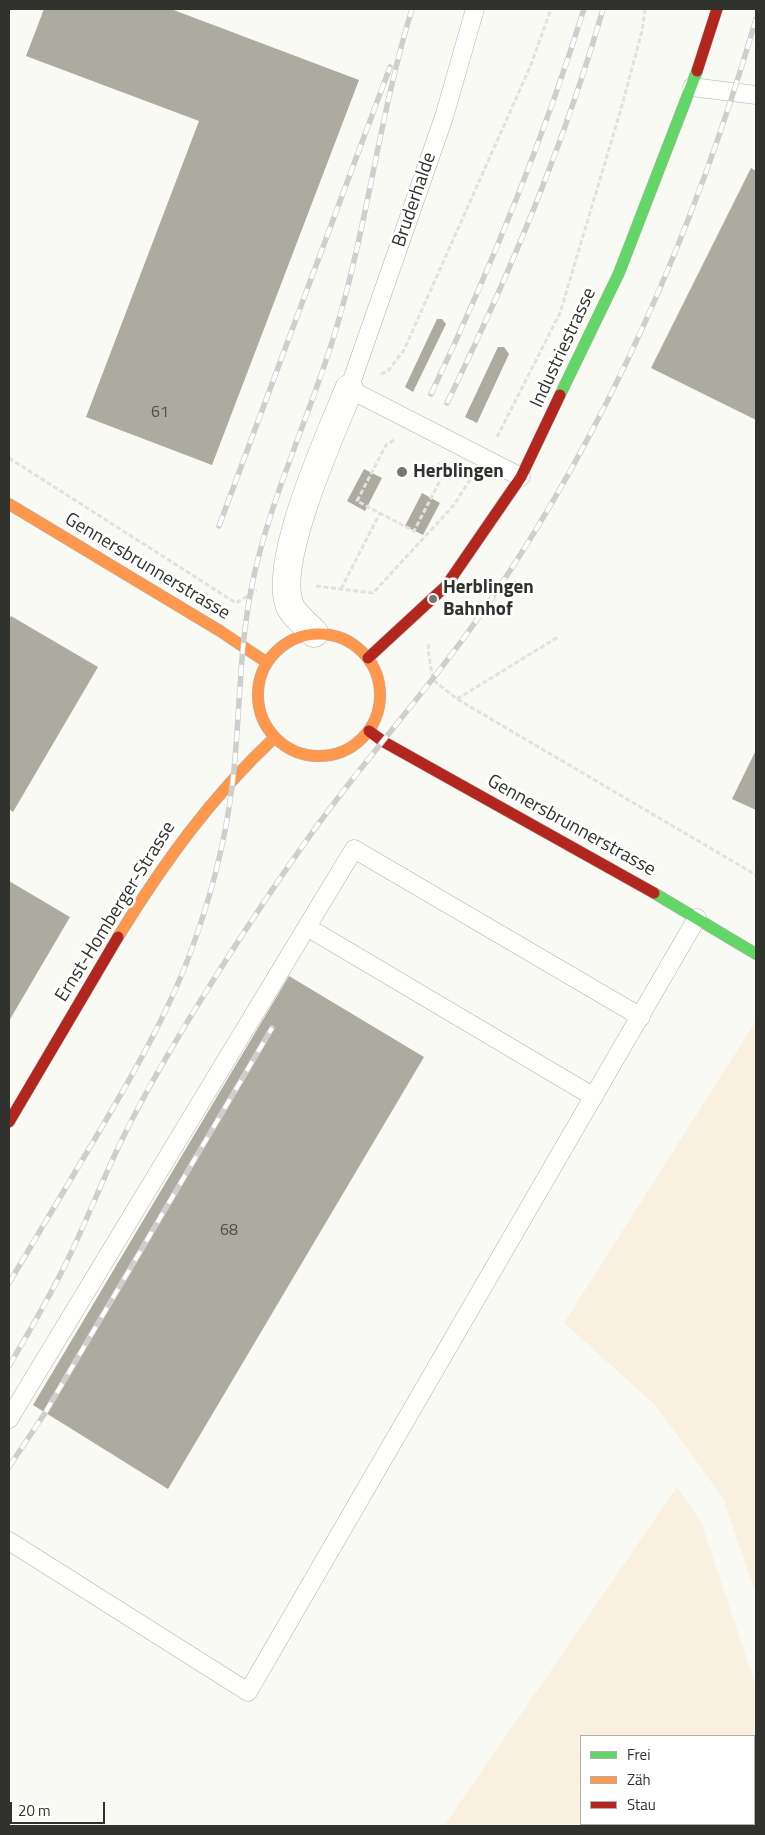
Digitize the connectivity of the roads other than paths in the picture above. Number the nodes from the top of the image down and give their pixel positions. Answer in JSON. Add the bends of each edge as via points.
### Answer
{"nodes":[{"id":1,"x":475,"y":9,"type":"edge"},
{"id":2,"x":717,"y":9,"type":"edge"},
{"id":3,"x":692,"y":87,"type":"junction"},
{"id":4,"x":756,"y":95,"type":"edge"},
{"id":5,"x":349,"y":390,"type":"junction"},
{"id":6,"x":522,"y":477,"type":"junction"},
{"id":7,"x":9,"y":504,"type":"edge"},
{"id":8,"x":314,"y":633,"type":"junction"},
{"id":9,"x":368,"y":658,"type":"junction"},
{"id":10,"x":266,"y":662,"type":"junction"},
{"id":11,"x":369,"y":731,"type":"junction"},
{"id":12,"x":274,"y":738,"type":"junction"},
{"id":13,"x":697,"y":918,"type":"junction"},
{"id":14,"x":307,"y":927,"type":"junction"},
{"id":15,"x":756,"y":954,"type":"edge"},
{"id":16,"x":641,"y":1016,"type":"junction"},
{"id":17,"x":594,"y":1097,"type":"junction"},
{"id":18,"x":9,"y":1122,"type":"edge"},
{"id":19,"x":9,"y":1419,"type":"edge"},
{"id":20,"x":9,"y":1541,"type":"edge"}],
"edges":[{"from":1,"to":5,"type":"lane","name":"Bruderhalde","via":[[444,117]]},
{"from":2,"to":3,"type":"street","name":"Industriestrasse"},
{"from":3,"to":4,"type":"lane"},
{"from":3,"to":6,"type":"street","name":"Industriestrasse","via":[[618,273]]},
{"from":5,"to":6,"type":"lane"},
{"from":5,"to":8,"type":"street","name":"Bruderhalde","via":[[310,486],[288,567],[286,586],[290,606]]},
{"from":6,"to":9,"type":"street","name":"Industriestrasse","via":[[446,586]]},
{"from":7,"to":10,"type":"street","name":"Gennersbrunnerstrasse"},
{"from":8,"to":9,"type":"street","via":[[335,636],[354,644]]},
{"from":8,"to":10,"type":"street","via":[[279,648]]},
{"from":9,"to":11,"type":"street","via":[[377,676],[380,694],[377,714]]},
{"from":10,"to":12,"type":"street","via":[[259,681],[257,701],[262,721]]},
{"from":11,"to":12,"type":"street","via":[[340,753],[323,756],[305,755],[288,749]]},
{"from":11,"to":13,"type":"street","name":"Gennersbrunnerstrasse"},
{"from":12,"to":18,"type":"street","name":"Ernst-Homberger-Strasse","via":[[233,776],[180,841],[131,916]]},
{"from":13,"to":15,"type":"street","name":"Gennersbrunnerstrasse"},
{"from":13,"to":16,"type":"lane"},
{"from":14,"to":16,"type":"lane","via":[[354,849]]},
{"from":14,"to":17,"type":"lane"},
{"from":14,"to":19,"type":"lane"},
{"from":16,"to":17,"type":"lane"},
{"from":17,"to":20,"type":"lane","via":[[248,1692]]}]}
